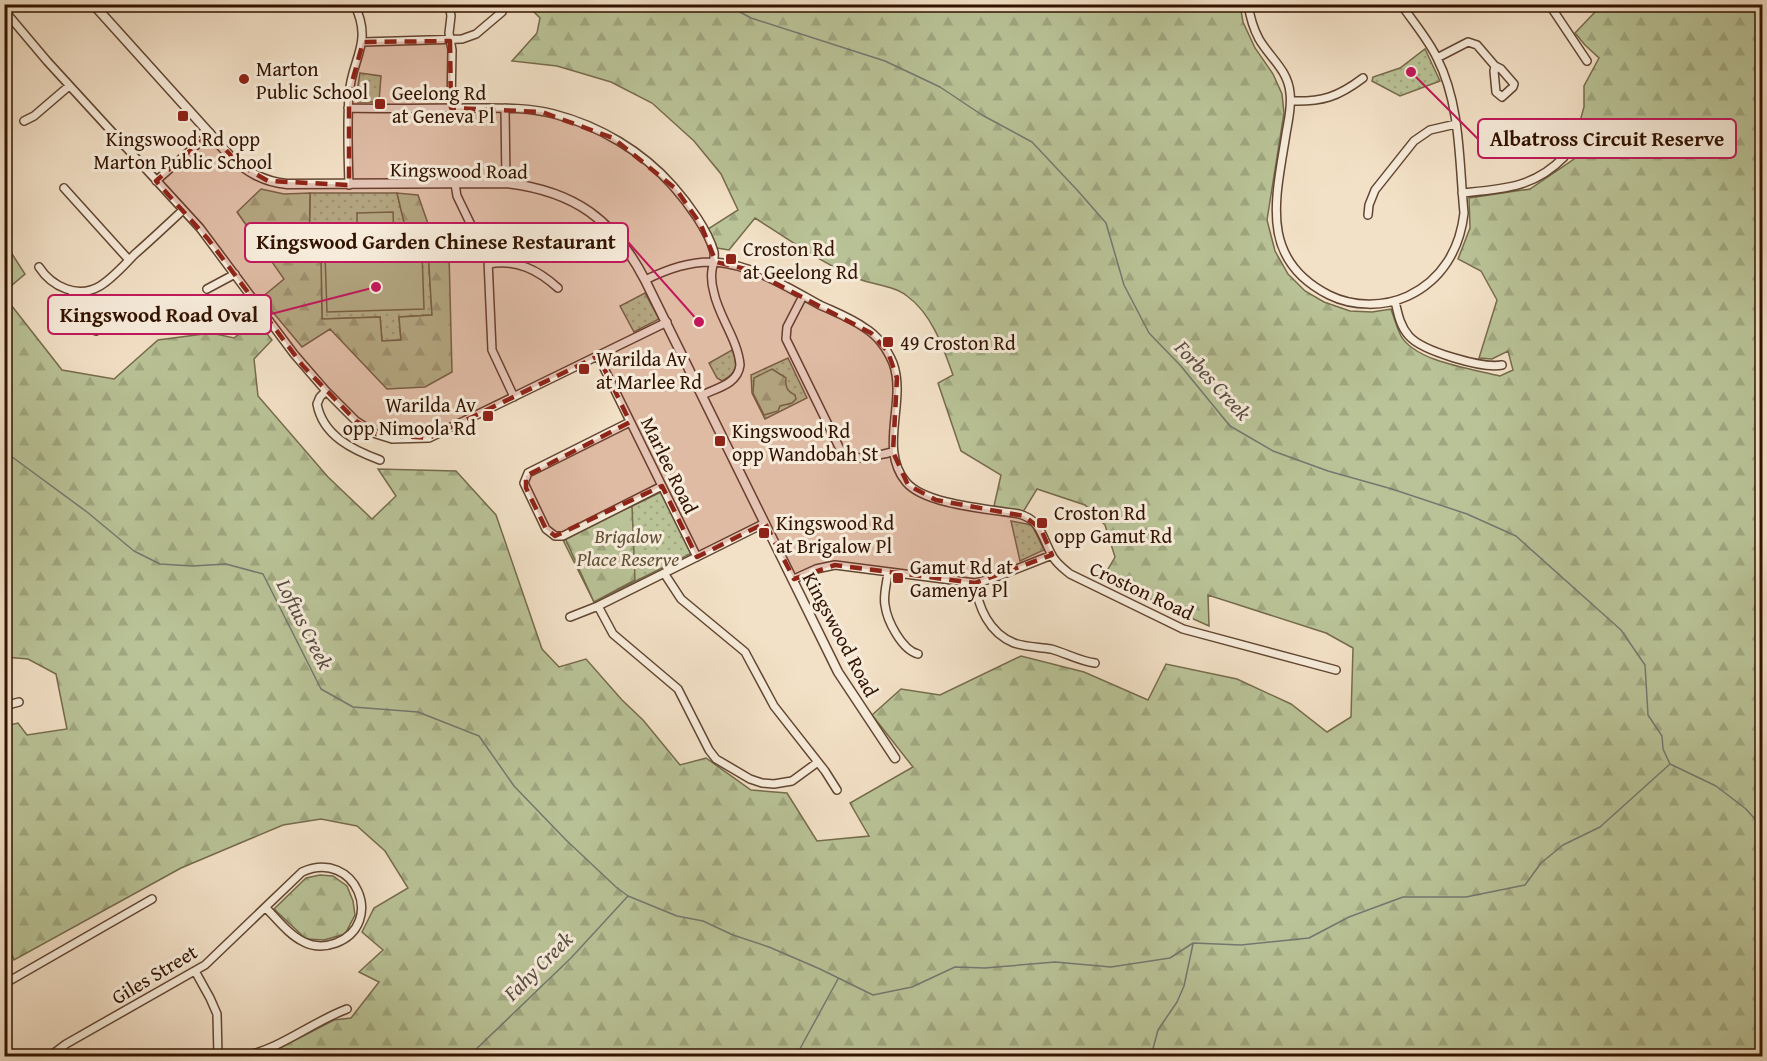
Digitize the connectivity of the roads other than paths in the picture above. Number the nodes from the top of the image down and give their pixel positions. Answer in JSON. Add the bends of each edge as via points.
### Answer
{"nodes":[{"id":1,"x":93,"y":4,"type":"edge"},
{"id":2,"x":354,"y":4,"type":"edge"},
{"id":3,"x":449,"y":4,"type":"edge"},
{"id":4,"x":1248,"y":4,"type":"edge"},
{"id":5,"x":1401,"y":4,"type":"edge"},
{"id":6,"x":1549,"y":4,"type":"edge"},
{"id":7,"x":4,"y":10,"type":"edge"},
{"id":8,"x":502,"y":12,"type":"dead end"},
{"id":9,"x":450,"y":41,"type":"junction"},
{"id":10,"x":363,"y":42,"type":"junction"},
{"id":11,"x":1437,"y":58,"type":"junction"},
{"id":12,"x":1587,"y":61,"type":"dead end"},
{"id":13,"x":1495,"y":66,"type":"dead end"},
{"id":14,"x":1363,"y":78,"type":"dead end"},
{"id":15,"x":69,"y":86,"type":"junction"},
{"id":16,"x":1291,"y":101,"type":"junction"},
{"id":17,"x":348,"y":108,"type":"junction"},
{"id":18,"x":451,"y":108,"type":"junction"},
{"id":19,"x":505,"y":108,"type":"junction"},
{"id":20,"x":24,"y":121,"type":"dead end"},
{"id":21,"x":1456,"y":123,"type":"junction"},
{"id":22,"x":210,"y":133,"type":"junction"},
{"id":23,"x":1564,"y":157,"type":"dead end"},
{"id":24,"x":156,"y":181,"type":"junction"},
{"id":25,"x":506,"y":183,"type":"junction"},
{"id":26,"x":349,"y":184,"type":"junction"},
{"id":27,"x":454,"y":184,"type":"junction"},
{"id":28,"x":64,"y":188,"type":"dead end"},
{"id":29,"x":1462,"y":193,"type":"junction"},
{"id":30,"x":183,"y":210,"type":"junction"},
{"id":31,"x":1368,"y":215,"type":"dead end"},
{"id":32,"x":129,"y":260,"type":"junction"},
{"id":33,"x":714,"y":262,"type":"junction"},
{"id":34,"x":489,"y":264,"type":"junction"},
{"id":35,"x":39,"y":267,"type":"dead end"},
{"id":36,"x":235,"y":274,"type":"junction"},
{"id":37,"x":645,"y":280,"type":"junction"},
{"id":38,"x":558,"y":288,"type":"dead end"},
{"id":39,"x":207,"y":289,"type":"dead end"},
{"id":40,"x":73,"y":291,"type":"junction"},
{"id":41,"x":803,"y":296,"type":"junction"},
{"id":42,"x":1395,"y":301,"type":"junction"},
{"id":43,"x":666,"y":322,"type":"junction"},
{"id":44,"x":96,"y":331,"type":"dead end"},
{"id":45,"x":598,"y":356,"type":"junction"},
{"id":46,"x":1502,"y":365,"type":"dead end"},
{"id":47,"x":326,"y":391,"type":"junction"},
{"id":48,"x":702,"y":395,"type":"junction"},
{"id":49,"x":514,"y":397,"type":"junction"},
{"id":50,"x":630,"y":422,"type":"junction"},
{"id":51,"x":893,"y":452,"type":"junction"},
{"id":52,"x":380,"y":460,"type":"dead end"},
{"id":53,"x":662,"y":486,"type":"junction"},
{"id":54,"x":765,"y":523,"type":"junction"},
{"id":55,"x":1052,"y":555,"type":"junction"},
{"id":56,"x":697,"y":557,"type":"junction"},
{"id":57,"x":888,"y":572,"type":"junction"},
{"id":58,"x":664,"y":573,"type":"junction"},
{"id":59,"x":794,"y":579,"type":"junction"},
{"id":60,"x":975,"y":583,"type":"junction"},
{"id":61,"x":598,"y":606,"type":"junction"},
{"id":62,"x":570,"y":617,"type":"dead end"},
{"id":63,"x":918,"y":654,"type":"dead end"},
{"id":64,"x":1095,"y":663,"type":"dead end"},
{"id":65,"x":1336,"y":670,"type":"dead end"},
{"id":66,"x":19,"y":702,"type":"dead end"},
{"id":67,"x":4,"y":706,"type":"edge"},
{"id":68,"x":895,"y":758,"type":"dead end"},
{"id":69,"x":818,"y":762,"type":"junction"},
{"id":70,"x":837,"y":790,"type":"dead end"},
{"id":71,"x":152,"y":899,"type":"dead end"},
{"id":72,"x":266,"y":908,"type":"junction"},
{"id":73,"x":195,"y":971,"type":"junction"},
{"id":74,"x":4,"y":984,"type":"edge"},
{"id":75,"x":347,"y":1009,"type":"dead end"},
{"id":76,"x":50,"y":1056,"type":"edge"},
{"id":77,"x":219,"y":1056,"type":"edge"},
{"id":78,"x":245,"y":1056,"type":"edge"}],
"edges":[{"from":1,"to":22,"type":"street","name":"Kingswood Road"},
{"from":2,"to":10,"type":"street"},
{"from":3,"to":9,"type":"street"},
{"from":4,"to":16,"type":"street","via":[[1258,38],[1285,74]]},
{"from":5,"to":11,"type":"street"},
{"from":6,"to":12,"type":"street"},
{"from":7,"to":15,"type":"street"},
{"from":8,"to":9,"type":"street","via":[[476,34]]},
{"from":9,"to":10,"type":"street"},
{"from":9,"to":18,"type":"street"},
{"from":10,"to":17,"type":"street","via":[[350,84]]},
{"from":11,"to":13,"type":"street","via":[[1471,42]]},
{"from":11,"to":21,"type":"street"},
{"from":14,"to":16,"type":"street","via":[[1330,98]]},
{"from":15,"to":20,"type":"street"},
{"from":15,"to":24,"type":"street"},
{"from":16,"to":42,"type":"street","via":[[1275,208],[1284,251],[1305,279],[1333,297],[1361,304]]},
{"from":17,"to":18,"type":"street"},
{"from":17,"to":26,"type":"street"},
{"from":18,"to":19,"type":"street"},
{"from":19,"to":25,"type":"street"},
{"from":19,"to":33,"type":"street","via":[[575,121],[635,152],[667,179],[692,211],[711,245]]},
{"from":21,"to":29,"type":"street"},
{"from":21,"to":31,"type":"street","via":[[1430,130],[1414,141],[1375,190]]},
{"from":22,"to":24,"type":"street"},
{"from":22,"to":26,"type":"street","name":"Kingswood Road","via":[[240,165],[268,181]]},
{"from":23,"to":29,"type":"street","via":[[1548,172],[1525,183]]},
{"from":24,"to":30,"type":"street"},
{"from":25,"to":27,"type":"street","name":"Kingswood Road"},
{"from":25,"to":37,"type":"street","name":"Kingswood Road","via":[[548,191],[588,210],[619,237]]},
{"from":26,"to":27,"type":"street","name":"Kingswood Road"},
{"from":27,"to":34,"type":"street"},
{"from":28,"to":32,"type":"street"},
{"from":29,"to":42,"type":"street","via":[[1463,222],[1450,258],[1427,284]]},
{"from":30,"to":32,"type":"street"},
{"from":30,"to":36,"type":"street"},
{"from":32,"to":40,"type":"street","via":[[103,284]]},
{"from":33,"to":37,"type":"street","name":"Croston Road","via":[[686,265]]},
{"from":33,"to":41,"type":"street","name":"Croston Road","via":[[750,270]]},
{"from":33,"to":48,"type":"street","via":[[713,292],[740,370],[734,379]]},
{"from":34,"to":38,"type":"street","via":[[528,267]]},
{"from":34,"to":49,"type":"street","via":[[492,350]]},
{"from":35,"to":40,"type":"street","via":[[55,284]]},
{"from":36,"to":39,"type":"street"},
{"from":36,"to":47,"type":"street"},
{"from":37,"to":43,"type":"street","name":"Kingswood Road"},
{"from":40,"to":44,"type":"street","via":[[72,304],[77,316]]},
{"from":41,"to":51,"type":"street","name":"Croston Road","via":[[865,327],[888,352],[898,386]]},
{"from":41,"to":51,"type":"street","via":[[787,327],[786,339],[840,449],[853,459]]},
{"from":42,"to":46,"type":"street","via":[[1402,326],[1420,345],[1482,365]]},
{"from":43,"to":45,"type":"street"},
{"from":43,"to":48,"type":"street","name":"Kingswood Road"},
{"from":45,"to":49,"type":"street"},
{"from":45,"to":50,"type":"street","name":"Marlee Road"},
{"from":47,"to":49,"type":"street","via":[[356,421],[376,434],[413,440],[439,434]]},
{"from":47,"to":52,"type":"street","via":[[317,404],[334,435],[352,449]]},
{"from":48,"to":54,"type":"street","name":"Kingswood Road"},
{"from":50,"to":53,"type":"street","name":"Marlee Road"},
{"from":50,"to":53,"type":"street","via":[[528,473],[524,483],[546,529],[562,536]]},
{"from":51,"to":55,"type":"street","name":"Croston Road","via":[[904,480],[918,492],[936,500],[1029,518],[1041,530]]},
{"from":53,"to":56,"type":"street","name":"Marlee Road"},
{"from":54,"to":56,"type":"street"},
{"from":54,"to":59,"type":"street","name":"Kingswood Road"},
{"from":55,"to":60,"type":"street"},
{"from":55,"to":65,"type":"street","name":"Croston Road","via":[[1076,577],[1183,629]]},
{"from":56,"to":58,"type":"street"},
{"from":57,"to":59,"type":"street","via":[[835,565]]},
{"from":57,"to":60,"type":"street"},
{"from":57,"to":63,"type":"street","via":[[886,613],[904,645]]},
{"from":58,"to":61,"type":"street"},
{"from":58,"to":69,"type":"street","via":[[681,599],[745,652],[774,706]]},
{"from":59,"to":68,"type":"street","name":"Kingswood Road","via":[[838,672]]},
{"from":60,"to":64,"type":"street","via":[[982,612],[1008,640]]},
{"from":61,"to":62,"type":"street"},
{"from":61,"to":69,"type":"street","via":[[614,634],[678,689],[709,750],[722,762],[750,779],[774,784],[792,780]]},
{"from":66,"to":67,"type":"street"},
{"from":69,"to":70,"type":"street"},
{"from":71,"to":74,"type":"street"},
{"from":72,"to":72,"type":"street","name":"Giles Street","via":[[302,872],[322,867],[351,879],[361,902],[360,917],[348,935],[335,944],[321,946],[295,936]]},
{"from":72,"to":73,"type":"street","name":"Giles Street"},
{"from":73,"to":76,"type":"street","name":"Giles Street"},
{"from":73,"to":77,"type":"street","via":[[217,1014]]},
{"from":75,"to":78,"type":"street","via":[[278,1045]]}]}
